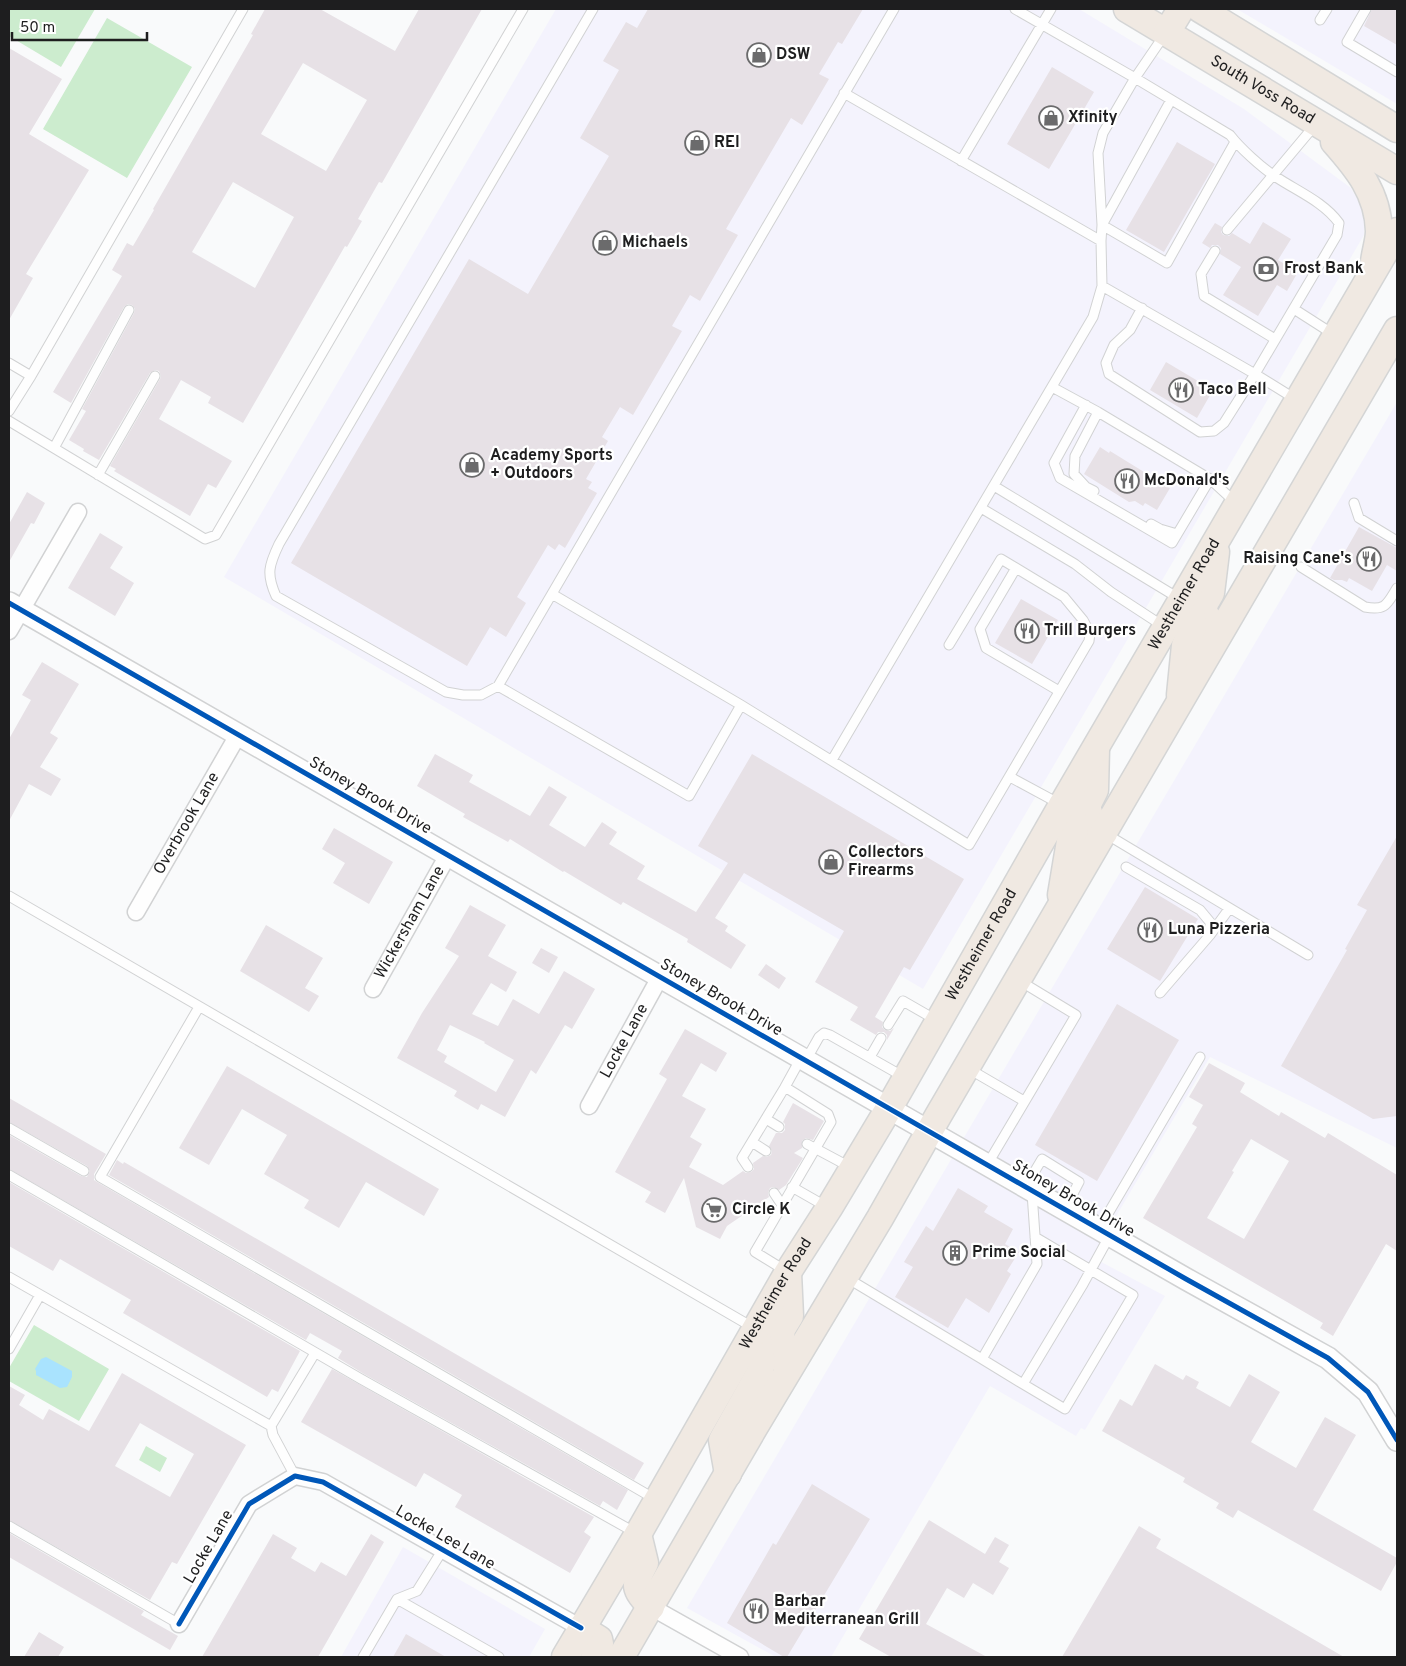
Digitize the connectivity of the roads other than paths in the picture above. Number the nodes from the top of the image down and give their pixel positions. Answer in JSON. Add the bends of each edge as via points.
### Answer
{"nodes":[{"id":1,"x":243,"y":9,"type":"edge"},
{"id":2,"x":523,"y":9,"type":"edge"},
{"id":3,"x":593,"y":9,"type":"edge"},
{"id":4,"x":894,"y":9,"type":"edge"},
{"id":5,"x":1015,"y":9,"type":"edge"},
{"id":6,"x":1051,"y":9,"type":"edge"},
{"id":7,"x":1127,"y":9,"type":"edge"},
{"id":8,"x":1181,"y":9,"type":"edge"},
{"id":9,"x":1200,"y":9,"type":"edge"},
{"id":10,"x":1327,"y":9,"type":"edge"},
{"id":11,"x":1366,"y":9,"type":"edge"},
{"id":12,"x":1320,"y":20,"type":"dead end"},
{"id":13,"x":1042,"y":25,"type":"junction"},
{"id":14,"x":1167,"y":32,"type":"junction"},
{"id":15,"x":1397,"y":72,"type":"edge"},
{"id":16,"x":1136,"y":78,"type":"junction"},
{"id":17,"x":844,"y":93,"type":"junction"},
{"id":18,"x":1171,"y":100,"type":"junction"},
{"id":19,"x":1317,"y":122,"type":"junction"},
{"id":20,"x":1397,"y":129,"type":"edge"},
{"id":21,"x":1235,"y":142,"type":"junction"},
{"id":22,"x":962,"y":161,"type":"junction"},
{"id":23,"x":1397,"y":171,"type":"edge"},
{"id":24,"x":1273,"y":176,"type":"junction"},
{"id":25,"x":1102,"y":226,"type":"junction"},
{"id":26,"x":1227,"y":230,"type":"dead end"},
{"id":27,"x":1397,"y":232,"type":"edge"},
{"id":28,"x":1100,"y":241,"type":"junction"},
{"id":29,"x":1215,"y":251,"type":"dead end"},
{"id":30,"x":1370,"y":278,"type":"junction"},
{"id":31,"x":1102,"y":286,"type":"junction"},
{"id":32,"x":1142,"y":308,"type":"junction"},
{"id":33,"x":1294,"y":309,"type":"junction"},
{"id":34,"x":130,"y":310,"type":"dead end"},
{"id":35,"x":1397,"y":330,"type":"edge"},
{"id":36,"x":1337,"y":337,"type":"junction"},
{"id":37,"x":1275,"y":339,"type":"junction"},
{"id":38,"x":9,"y":363,"type":"edge"},
{"id":39,"x":1255,"y":374,"type":"junction"},
{"id":40,"x":31,"y":376,"type":"junction"},
{"id":41,"x":155,"y":376,"type":"dead end"},
{"id":42,"x":1052,"y":387,"type":"junction"},
{"id":43,"x":1299,"y":402,"type":"junction"},
{"id":44,"x":1086,"y":405,"type":"junction"},
{"id":45,"x":9,"y":411,"type":"edge"},
{"id":46,"x":1098,"y":412,"type":"junction"},
{"id":47,"x":9,"y":421,"type":"edge"},
{"id":48,"x":54,"y":448,"type":"junction"},
{"id":49,"x":98,"y":475,"type":"junction"},
{"id":50,"x":1210,"y":479,"type":"junction"},
{"id":51,"x":994,"y":486,"type":"junction"},
{"id":52,"x":1354,"y":503,"type":"dead end"},
{"id":53,"x":1238,"y":505,"type":"junction"},
{"id":54,"x":981,"y":508,"type":"junction"},
{"id":55,"x":78,"y":512,"type":"dead end"},
{"id":56,"x":1176,"y":534,"type":"junction"},
{"id":57,"x":1217,"y":541,"type":"junction"},
{"id":58,"x":1397,"y":541,"type":"edge"},
{"id":59,"x":1301,"y":567,"type":"dead end"},
{"id":60,"x":1016,"y":568,"type":"junction"},
{"id":61,"x":1397,"y":588,"type":"edge"},
{"id":62,"x":552,"y":594,"type":"junction"},
{"id":63,"x":1182,"y":601,"type":"junction"},
{"id":64,"x":15,"y":607,"type":"edge"},
{"id":65,"x":1167,"y":628,"type":"junction"},
{"id":66,"x":9,"y":631,"type":"edge"},
{"id":67,"x":1218,"y":638,"type":"junction"},
{"id":68,"x":948,"y":645,"type":"dead end"},
{"id":69,"x":498,"y":686,"type":"junction"},
{"id":70,"x":1059,"y":691,"type":"junction"},
{"id":71,"x":1179,"y":703,"type":"junction"},
{"id":72,"x":741,"y":705,"type":"junction"},
{"id":73,"x":238,"y":735,"type":"junction"},
{"id":74,"x":1096,"y":748,"type":"junction"},
{"id":75,"x":832,"y":760,"type":"junction"},
{"id":76,"x":1010,"y":777,"type":"junction"},
{"id":77,"x":1062,"y":805,"type":"junction"},
{"id":78,"x":1104,"y":833,"type":"junction"},
{"id":79,"x":448,"y":855,"type":"junction"},
{"id":80,"x":1126,"y":867,"type":"dead end"},
{"id":81,"x":9,"y":896,"type":"edge"},
{"id":82,"x":1230,"y":908,"type":"junction"},
{"id":83,"x":1058,"y":910,"type":"junction"},
{"id":84,"x":136,"y":912,"type":"dead end"},
{"id":85,"x":1210,"y":935,"type":"junction"},
{"id":86,"x":1308,"y":955,"type":"dead end"},
{"id":87,"x":660,"y":977,"type":"junction"},
{"id":88,"x":1017,"y":980,"type":"junction"},
{"id":89,"x":373,"y":989,"type":"dead end"},
{"id":90,"x":1160,"y":993,"type":"dead end"},
{"id":91,"x":199,"y":1007,"type":"junction"},
{"id":92,"x":938,"y":1021,"type":"junction"},
{"id":93,"x":888,"y":1025,"type":"dead end"},
{"id":94,"x":881,"y":1038,"type":"dead end"},
{"id":95,"x":870,"y":1057,"type":"junction"},
{"id":96,"x":1200,"y":1057,"type":"dead end"},
{"id":97,"x":804,"y":1059,"type":"junction"},
{"id":98,"x":966,"y":1067,"type":"junction"},
{"id":99,"x":906,"y":1078,"type":"junction"},
{"id":100,"x":785,"y":1087,"type":"junction"},
{"id":101,"x":1024,"y":1101,"type":"junction"},
{"id":102,"x":589,"y":1106,"type":"dead end"},
{"id":103,"x":888,"y":1108,"type":"junction"},
{"id":104,"x":766,"y":1119,"type":"junction"},
{"id":105,"x":779,"y":1127,"type":"dead end"},
{"id":106,"x":9,"y":1128,"type":"edge"},
{"id":107,"x":929,"y":1131,"type":"junction"},
{"id":108,"x":752,"y":1142,"type":"junction"},
{"id":109,"x":812,"y":1146,"type":"junction"},
{"id":110,"x":766,"y":1151,"type":"dead end"},
{"id":111,"x":987,"y":1165,"type":"junction"},
{"id":112,"x":748,"y":1167,"type":"dead end"},
{"id":113,"x":852,"y":1168,"type":"junction"},
{"id":114,"x":84,"y":1171,"type":"dead end"},
{"id":115,"x":9,"y":1175,"type":"edge"},
{"id":116,"x":792,"y":1188,"type":"junction"},
{"id":117,"x":1029,"y":1188,"type":"junction"},
{"id":118,"x":774,"y":1194,"type":"dead end"},
{"id":119,"x":782,"y":1205,"type":"junction"},
{"id":120,"x":829,"y":1208,"type":"junction"},
{"id":121,"x":1064,"y":1209,"type":"junction"},
{"id":122,"x":1104,"y":1232,"type":"junction"},
{"id":123,"x":1035,"y":1237,"type":"junction"},
{"id":124,"x":1091,"y":1270,"type":"junction"},
{"id":125,"x":788,"y":1272,"type":"junction"},
{"id":126,"x":845,"y":1276,"type":"junction"},
{"id":127,"x":9,"y":1277,"type":"edge"},
{"id":128,"x":40,"y":1295,"type":"junction"},
{"id":129,"x":756,"y":1329,"type":"junction"},
{"id":130,"x":9,"y":1350,"type":"edge"},
{"id":131,"x":315,"y":1353,"type":"junction"},
{"id":132,"x":982,"y":1359,"type":"junction"},
{"id":133,"x":788,"y":1370,"type":"junction"},
{"id":134,"x":1023,"y":1384,"type":"junction"},
{"id":135,"x":271,"y":1426,"type":"junction"},
{"id":136,"x":1397,"y":1440,"type":"edge"},
{"id":137,"x":728,"y":1474,"type":"junction"},
{"id":138,"x":295,"y":1476,"type":"junction"},
{"id":139,"x":657,"y":1500,"type":"junction"},
{"id":140,"x":9,"y":1526,"type":"edge"},
{"id":141,"x":638,"y":1534,"type":"junction"},
{"id":142,"x":442,"y":1550,"type":"junction"},
{"id":143,"x":397,"y":1599,"type":"junction"},
{"id":144,"x":651,"y":1607,"type":"junction"},
{"id":145,"x":178,"y":1624,"type":"joint"},
{"id":146,"x":581,"y":1628,"type":"junction"},
{"id":147,"x":363,"y":1657,"type":"edge"},
{"id":148,"x":499,"y":1657,"type":"edge"},
{"id":149,"x":565,"y":1657,"type":"edge"},
{"id":150,"x":594,"y":1657,"type":"edge"},
{"id":151,"x":621,"y":1657,"type":"edge"},
{"id":152,"x":740,"y":1657,"type":"edge"}],
"edges":[{"from":1,"to":40,"type":"lane"},
{"from":2,"to":49,"type":"lane","via":[[216,535],[205,539]]},
{"from":3,"to":69,"type":"lane","via":[[270,564],[271,584],[276,596],[446,692],[481,695]]},
{"from":4,"to":17,"type":"lane"},
{"from":5,"to":13,"type":"lane"},
{"from":6,"to":13,"type":"lane"},
{"from":7,"to":14,"type":"main road","name":"South Voss Road"},
{"from":8,"to":14,"type":"main road"},
{"from":9,"to":20,"type":"main road"},
{"from":10,"to":12,"type":"lane"},
{"from":11,"to":15,"type":"lane","via":[[1347,42]]},
{"from":13,"to":16,"type":"lane"},
{"from":13,"to":22,"type":"lane"},
{"from":14,"to":16,"type":"lane"},
{"from":14,"to":19,"type":"main road","name":"South Voss Road"},
{"from":16,"to":18,"type":"lane"},
{"from":16,"to":25,"type":"lane","via":[[1103,133],[1098,153]]},
{"from":17,"to":22,"type":"lane"},
{"from":17,"to":62,"type":"lane"},
{"from":18,"to":21,"type":"lane","via":[[1230,135]]},
{"from":18,"to":25,"type":"lane"},
{"from":19,"to":23,"type":"main road","name":"South Voss Road"},
{"from":19,"to":24,"type":"lane"},
{"from":19,"to":30,"type":"main road","via":[[1355,165],[1372,197],[1379,232]]},
{"from":21,"to":24,"type":"lane"},
{"from":21,"to":25,"type":"lane","via":[[1167,262]]},
{"from":22,"to":28,"type":"lane"},
{"from":24,"to":26,"type":"lane"},
{"from":24,"to":33,"type":"lane","via":[[1332,212],[1340,223],[1337,235]]},
{"from":25,"to":28,"type":"lane"},
{"from":27,"to":30,"type":"main road","name":"Westheimer Road"},
{"from":28,"to":31,"type":"lane"},
{"from":29,"to":37,"type":"lane","via":[[1201,274],[1204,296]]},
{"from":30,"to":36,"type":"main road","name":"Westheimer Road"},
{"from":31,"to":32,"type":"lane"},
{"from":31,"to":42,"type":"lane","via":[[1094,318]]},
{"from":32,"to":39,"type":"lane"},
{"from":32,"to":39,"type":"lane","via":[[1130,330],[1114,345],[1106,363],[1108,374],[1200,432],[1214,431],[1224,422]]},
{"from":33,"to":36,"type":"lane"},
{"from":33,"to":37,"type":"lane"},
{"from":34,"to":48,"type":"lane"},
{"from":35,"to":67,"type":"main road"},
{"from":36,"to":43,"type":"main road","name":"Westheimer Road"},
{"from":37,"to":39,"type":"lane"},
{"from":38,"to":40,"type":"lane"},
{"from":39,"to":43,"type":"lane"},
{"from":40,"to":45,"type":"lane"},
{"from":41,"to":49,"type":"lane"},
{"from":42,"to":44,"type":"lane"},
{"from":42,"to":51,"type":"lane"},
{"from":43,"to":53,"type":"main road","name":"Westheimer Road"},
{"from":44,"to":46,"type":"lane"},
{"from":44,"to":56,"type":"lane","via":[[1054,463],[1060,478],[1172,543]]},
{"from":46,"to":50,"type":"lane"},
{"from":46,"to":56,"type":"lane","via":[[1075,456],[1074,474],[1086,487],[1160,529]]},
{"from":47,"to":48,"type":"lane"},
{"from":48,"to":49,"type":"lane"},
{"from":50,"to":53,"type":"lane"},
{"from":50,"to":56,"type":"lane"},
{"from":51,"to":54,"type":"lane"},
{"from":51,"to":63,"type":"lane"},
{"from":52,"to":58,"type":"lane","via":[[1359,518]]},
{"from":53,"to":57,"type":"main road","name":"Westheimer Road"},
{"from":54,"to":65,"type":"lane","via":[[1075,564]]},
{"from":54,"to":75,"type":"lane"},
{"from":55,"to":64,"type":"street"},
{"from":57,"to":63,"type":"main road","name":"Westheimer Road"},
{"from":57,"to":67,"type":"main road","via":[[1211,593],[1204,611]]},
{"from":59,"to":61,"type":"lane","via":[[1365,607],[1377,609],[1387,604]]},
{"from":60,"to":68,"type":"lane","via":[[1001,559]]},
{"from":60,"to":70,"type":"lane","via":[[1064,597],[1090,633],[1089,641]]},
{"from":60,"to":70,"type":"lane","via":[[980,628],[986,648]]},
{"from":62,"to":69,"type":"lane"},
{"from":62,"to":72,"type":"lane"},
{"from":63,"to":65,"type":"main road","name":"Westheimer Road"},
{"from":63,"to":71,"type":"main road","via":[[1191,611],[1194,621],[1185,645]]},
{"from":64,"to":66,"type":"street"},
{"from":64,"to":73,"type":"street","name":"Stoney Brook Drive"},
{"from":65,"to":74,"type":"main road","name":"Westheimer Road"},
{"from":67,"to":71,"type":"main road"},
{"from":69,"to":72,"type":"lane","via":[[689,796]]},
{"from":70,"to":76,"type":"lane"},
{"from":71,"to":78,"type":"main road"},
{"from":72,"to":75,"type":"lane"},
{"from":73,"to":79,"type":"street","name":"Stoney Brook Drive"},
{"from":73,"to":84,"type":"street","name":"Overbrook Lane"},
{"from":74,"to":77,"type":"main road","name":"Westheimer Road"},
{"from":74,"to":78,"type":"main road","via":[[1095,790],[1088,810],[1092,821]]},
{"from":75,"to":76,"type":"lane","via":[[970,845]]},
{"from":76,"to":77,"type":"lane"},
{"from":77,"to":83,"type":"main road","via":[[1073,818],[1075,833],[1070,841]]},
{"from":77,"to":92,"type":"main road","name":"Westheimer Road"},
{"from":78,"to":82,"type":"lane"},
{"from":78,"to":83,"type":"main road"},
{"from":79,"to":87,"type":"street","name":"Stoney Brook Drive"},
{"from":79,"to":89,"type":"street","name":"Wickersham Lane"},
{"from":80,"to":85,"type":"lane","via":[[1200,910],[1210,922]]},
{"from":81,"to":91,"type":"lane"},
{"from":82,"to":85,"type":"lane"},
{"from":82,"to":86,"type":"lane"},
{"from":83,"to":88,"type":"main road"},
{"from":85,"to":90,"type":"lane"},
{"from":87,"to":97,"type":"street","name":"Stoney Brook Drive"},
{"from":87,"to":102,"type":"street","name":"Locke Lane"},
{"from":88,"to":98,"type":"main road"},
{"from":88,"to":101,"type":"lane","via":[[1076,1014]]},
{"from":91,"to":129,"type":"lane"},
{"from":91,"to":139,"type":"lane","via":[[100,1177]]},
{"from":92,"to":93,"type":"lane","via":[[903,1001]]},
{"from":92,"to":99,"type":"main road","name":"Westheimer Road"},
{"from":94,"to":95,"type":"lane"},
{"from":95,"to":97,"type":"lane","via":[[824,1033]]},
{"from":95,"to":99,"type":"lane"},
{"from":96,"to":122,"type":"lane"},
{"from":97,"to":100,"type":"lane"},
{"from":97,"to":103,"type":"street","name":"Stoney Brook Drive"},
{"from":98,"to":101,"type":"lane"},
{"from":98,"to":107,"type":"main road"},
{"from":99,"to":103,"type":"main road","name":"Westheimer Road"},
{"from":100,"to":104,"type":"lane"},
{"from":100,"to":109,"type":"lane","via":[[828,1114],[831,1122]]},
{"from":101,"to":111,"type":"lane"},
{"from":103,"to":107,"type":"street","name":"Stoney Brook Drive"},
{"from":103,"to":113,"type":"main road","name":"Westheimer Road"},
{"from":104,"to":105,"type":"lane"},
{"from":104,"to":108,"type":"lane"},
{"from":106,"to":114,"type":"lane"},
{"from":107,"to":111,"type":"street","name":"Stoney Brook Drive"},
{"from":107,"to":126,"type":"main road"},
{"from":108,"to":110,"type":"lane"},
{"from":108,"to":112,"type":"lane","via":[[742,1158]]},
{"from":109,"to":113,"type":"lane"},
{"from":109,"to":116,"type":"lane"},
{"from":111,"to":117,"type":"street","name":"Stoney Brook Drive"},
{"from":113,"to":120,"type":"main road","name":"Westheimer Road"},
{"from":115,"to":131,"type":"lane"},
{"from":116,"to":119,"type":"lane"},
{"from":116,"to":120,"type":"lane"},
{"from":117,"to":121,"type":"street","name":"Stoney Brook Drive"},
{"from":117,"to":121,"type":"lane","via":[[1042,1159],[1079,1182]]},
{"from":117,"to":123,"type":"lane"},
{"from":118,"to":119,"type":"lane"},
{"from":119,"to":125,"type":"lane","via":[[755,1252]]},
{"from":120,"to":125,"type":"main road","name":"Westheimer Road"},
{"from":121,"to":122,"type":"street","name":"Stoney Brook Drive"},
{"from":122,"to":124,"type":"lane"},
{"from":122,"to":136,"type":"street","name":"Stoney Brook Drive","via":[[1328,1358],[1368,1392]]},
{"from":123,"to":124,"type":"lane"},
{"from":123,"to":132,"type":"lane","via":[[1037,1264]]},
{"from":124,"to":134,"type":"lane"},
{"from":124,"to":134,"type":"lane","via":[[1133,1295],[1066,1409]]},
{"from":125,"to":129,"type":"main road","name":"Westheimer Road"},
{"from":125,"to":133,"type":"main road","via":[[790,1316],[782,1329],[780,1345]]},
{"from":126,"to":132,"type":"lane"},
{"from":126,"to":133,"type":"main road"},
{"from":127,"to":128,"type":"lane"},
{"from":128,"to":130,"type":"lane"},
{"from":128,"to":135,"type":"lane"},
{"from":129,"to":137,"type":"main road","via":[[762,1363],[760,1372],[722,1440]]},
{"from":129,"to":139,"type":"main road","name":"Westheimer Road"},
{"from":131,"to":135,"type":"lane"},
{"from":131,"to":141,"type":"lane"},
{"from":132,"to":134,"type":"lane"},
{"from":133,"to":137,"type":"main road"},
{"from":135,"to":138,"type":"lane"},
{"from":137,"to":144,"type":"main road"},
{"from":138,"to":142,"type":"street","name":"Locke Lee Lane","via":[[323,1482]]},
{"from":138,"to":145,"type":"street","name":"Locke Lane","via":[[249,1504]]},
{"from":139,"to":141,"type":"main road","name":"Westheimer Road"},
{"from":140,"to":145,"type":"lane"},
{"from":141,"to":144,"type":"main road","via":[[645,1563],[636,1580],[638,1593]]},
{"from":141,"to":146,"type":"main road","name":"Westheimer Road"},
{"from":142,"to":143,"type":"lane","via":[[417,1591]]},
{"from":142,"to":146,"type":"street","name":"Locke Lee Lane"},
{"from":143,"to":147,"type":"lane"},
{"from":143,"to":148,"type":"lane"},
{"from":144,"to":151,"type":"main road"},
{"from":144,"to":152,"type":"street"},
{"from":146,"to":149,"type":"main road","name":"Westheimer Road"},
{"from":146,"to":150,"type":"main road","via":[[598,1639],[600,1644]]}]}
